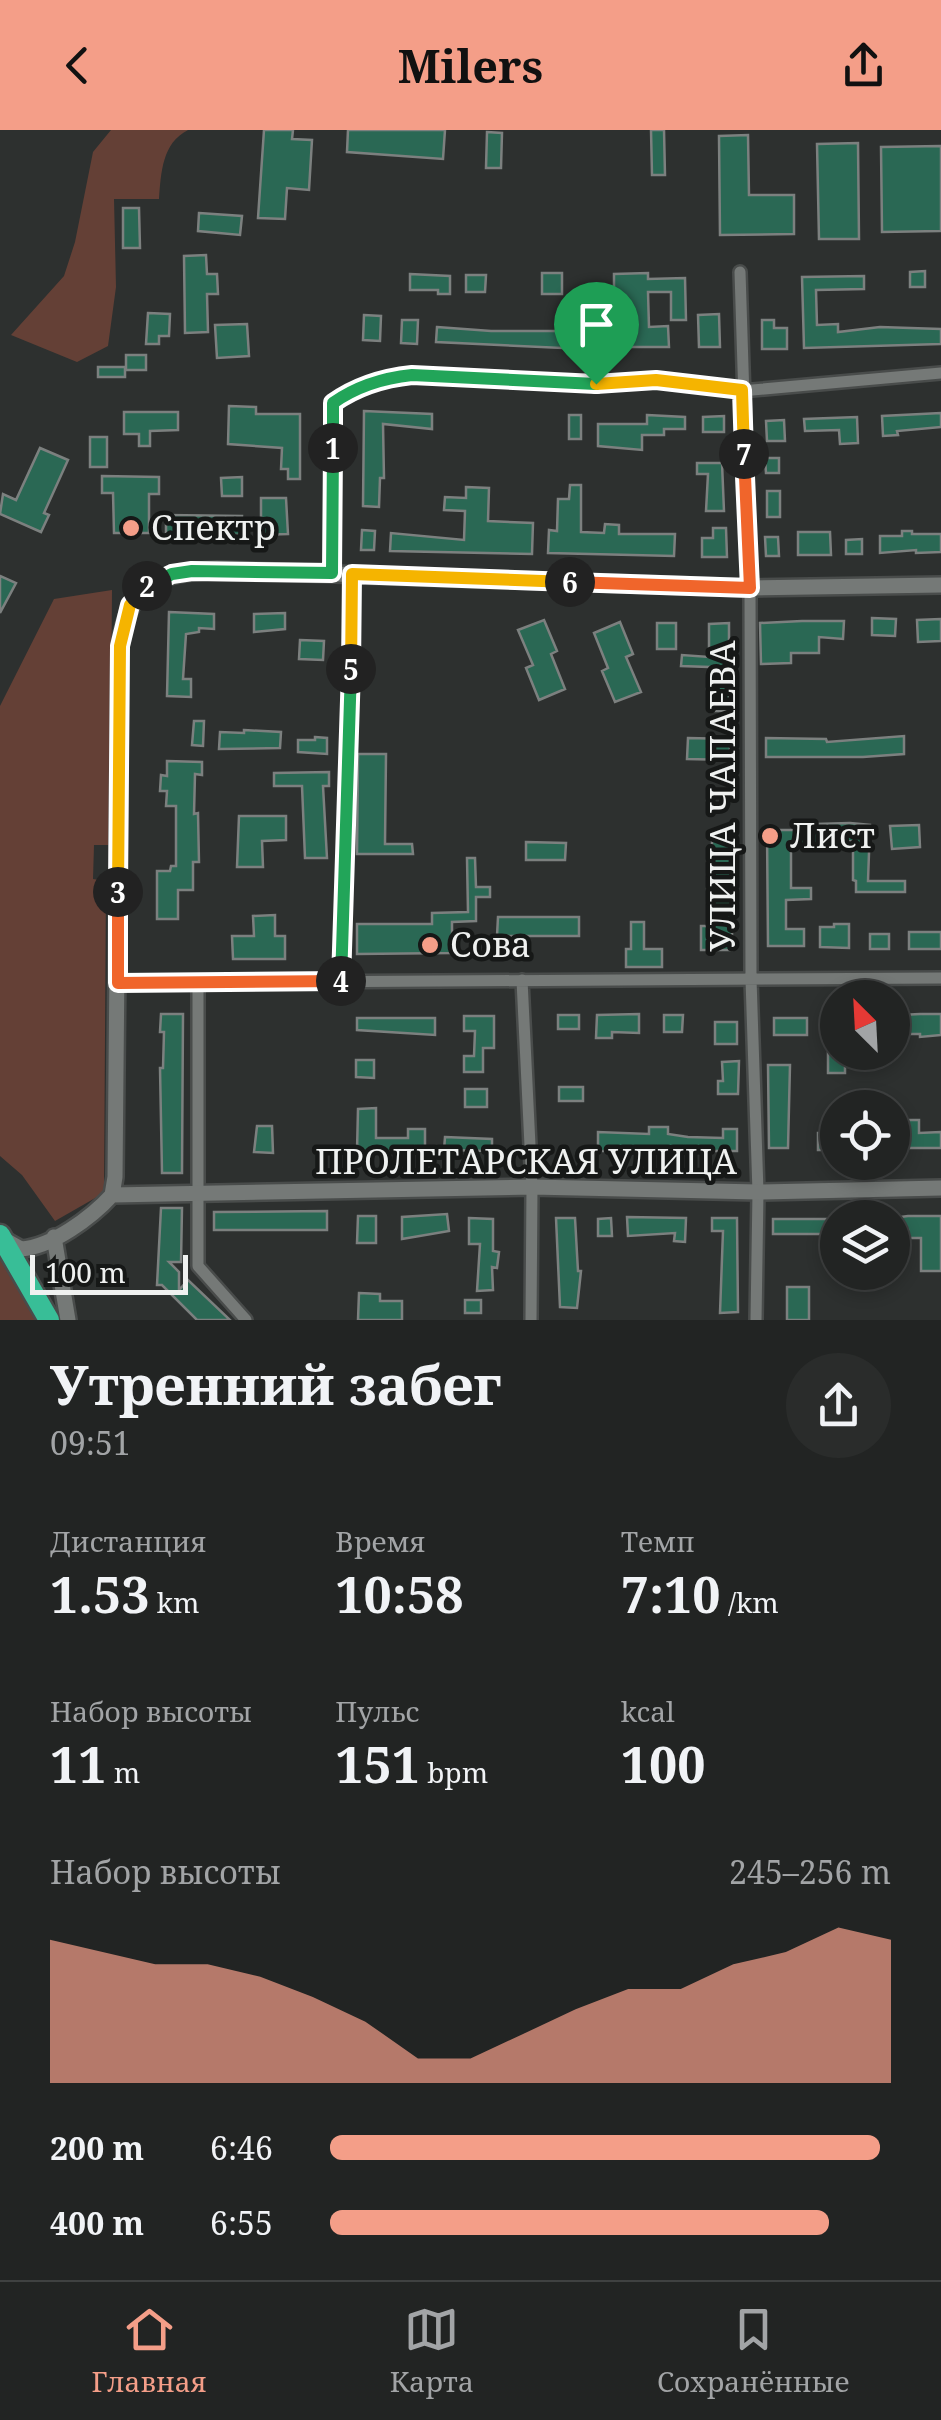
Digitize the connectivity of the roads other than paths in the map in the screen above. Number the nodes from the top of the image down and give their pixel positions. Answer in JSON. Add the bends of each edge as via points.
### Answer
{"nodes":[{"id":1,"x":740,"y":272,"type":"dead end"},
{"id":2,"x":941,"y":373,"type":"edge"},
{"id":3,"x":742,"y":390,"type":"junction"},
{"id":4,"x":332,"y":573,"type":"junction"},
{"id":5,"x":352,"y":574,"type":"junction"},
{"id":6,"x":941,"y":586,"type":"edge"},
{"id":7,"x":750,"y":588,"type":"junction"},
{"id":8,"x":941,"y":978,"type":"edge"},
{"id":9,"x":751,"y":979,"type":"junction"},
{"id":10,"x":522,"y":980,"type":"junction"},
{"id":11,"x":343,"y":981,"type":"junction"},
{"id":12,"x":198,"y":982,"type":"junction"},
{"id":13,"x":118,"y":983,"type":"junction"},
{"id":14,"x":532,"y":1187,"type":"junction"},
{"id":15,"x":941,"y":1188,"type":"edge"},
{"id":16,"x":758,"y":1192,"type":"junction"},
{"id":17,"x":197,"y":1194,"type":"junction"},
{"id":18,"x":112,"y":1195,"type":"junction"},
{"id":19,"x":0,"y":1236,"type":"edge"},
{"id":20,"x":54,"y":1237,"type":"junction"},
{"id":21,"x":48,"y":1320,"type":"edge"},
{"id":22,"x":68,"y":1320,"type":"edge"},
{"id":23,"x":246,"y":1320,"type":"edge"},
{"id":24,"x":531,"y":1320,"type":"edge"},
{"id":25,"x":756,"y":1320,"type":"edge"}],
"edges":[{"from":1,"to":3,"type":"street","name":"УЛИЦА ЧАПАЕВА"},
{"from":2,"to":3,"type":"street"},
{"from":3,"to":4,"type":"street","via":[[656,380],[596,384],[412,375],[364,386],[333,403]]},
{"from":3,"to":7,"type":"street","name":"УЛИЦА ЧАПАЕВА"},
{"from":4,"to":5,"type":"main road"},
{"from":4,"to":13,"type":"main road","via":[[217,570],[160,578],[130,605],[120,646]]},
{"from":5,"to":7,"type":"main road"},
{"from":5,"to":11,"type":"street"},
{"from":6,"to":7,"type":"main road"},
{"from":7,"to":9,"type":"street","name":"УЛИЦА ЧАПАЕВА"},
{"from":8,"to":9,"type":"street"},
{"from":9,"to":10,"type":"street"},
{"from":9,"to":16,"type":"street","name":"УЛИЦА ЧАПАЕВА"},
{"from":10,"to":11,"type":"street"},
{"from":10,"to":14,"type":"street"},
{"from":11,"to":12,"type":"street"},
{"from":12,"to":13,"type":"street"},
{"from":12,"to":17,"type":"street"},
{"from":13,"to":18,"type":"main road"},
{"from":14,"to":16,"type":"main road","name":"ПРОЛЕТАРСКАЯ УЛИЦА"},
{"from":14,"to":17,"type":"main road","name":"ПРОЛЕТАРСКАЯ УЛИЦА"},
{"from":14,"to":24,"type":"street"},
{"from":15,"to":16,"type":"main road","name":"ПРОЛЕТАРСКАЯ УЛИЦА"},
{"from":16,"to":25,"type":"street","name":"УЛИЦА ЧАПАЕВА"},
{"from":17,"to":18,"type":"main road","name":"ПРОЛЕТАРСКАЯ УЛИЦА"},
{"from":17,"to":23,"type":"street","via":[[198,1266]]},
{"from":18,"to":20,"type":"main road"},
{"from":19,"to":20,"type":"main road","via":[[22,1250]]},
{"from":19,"to":21,"type":"highway"},
{"from":20,"to":22,"type":"main road"}]}
